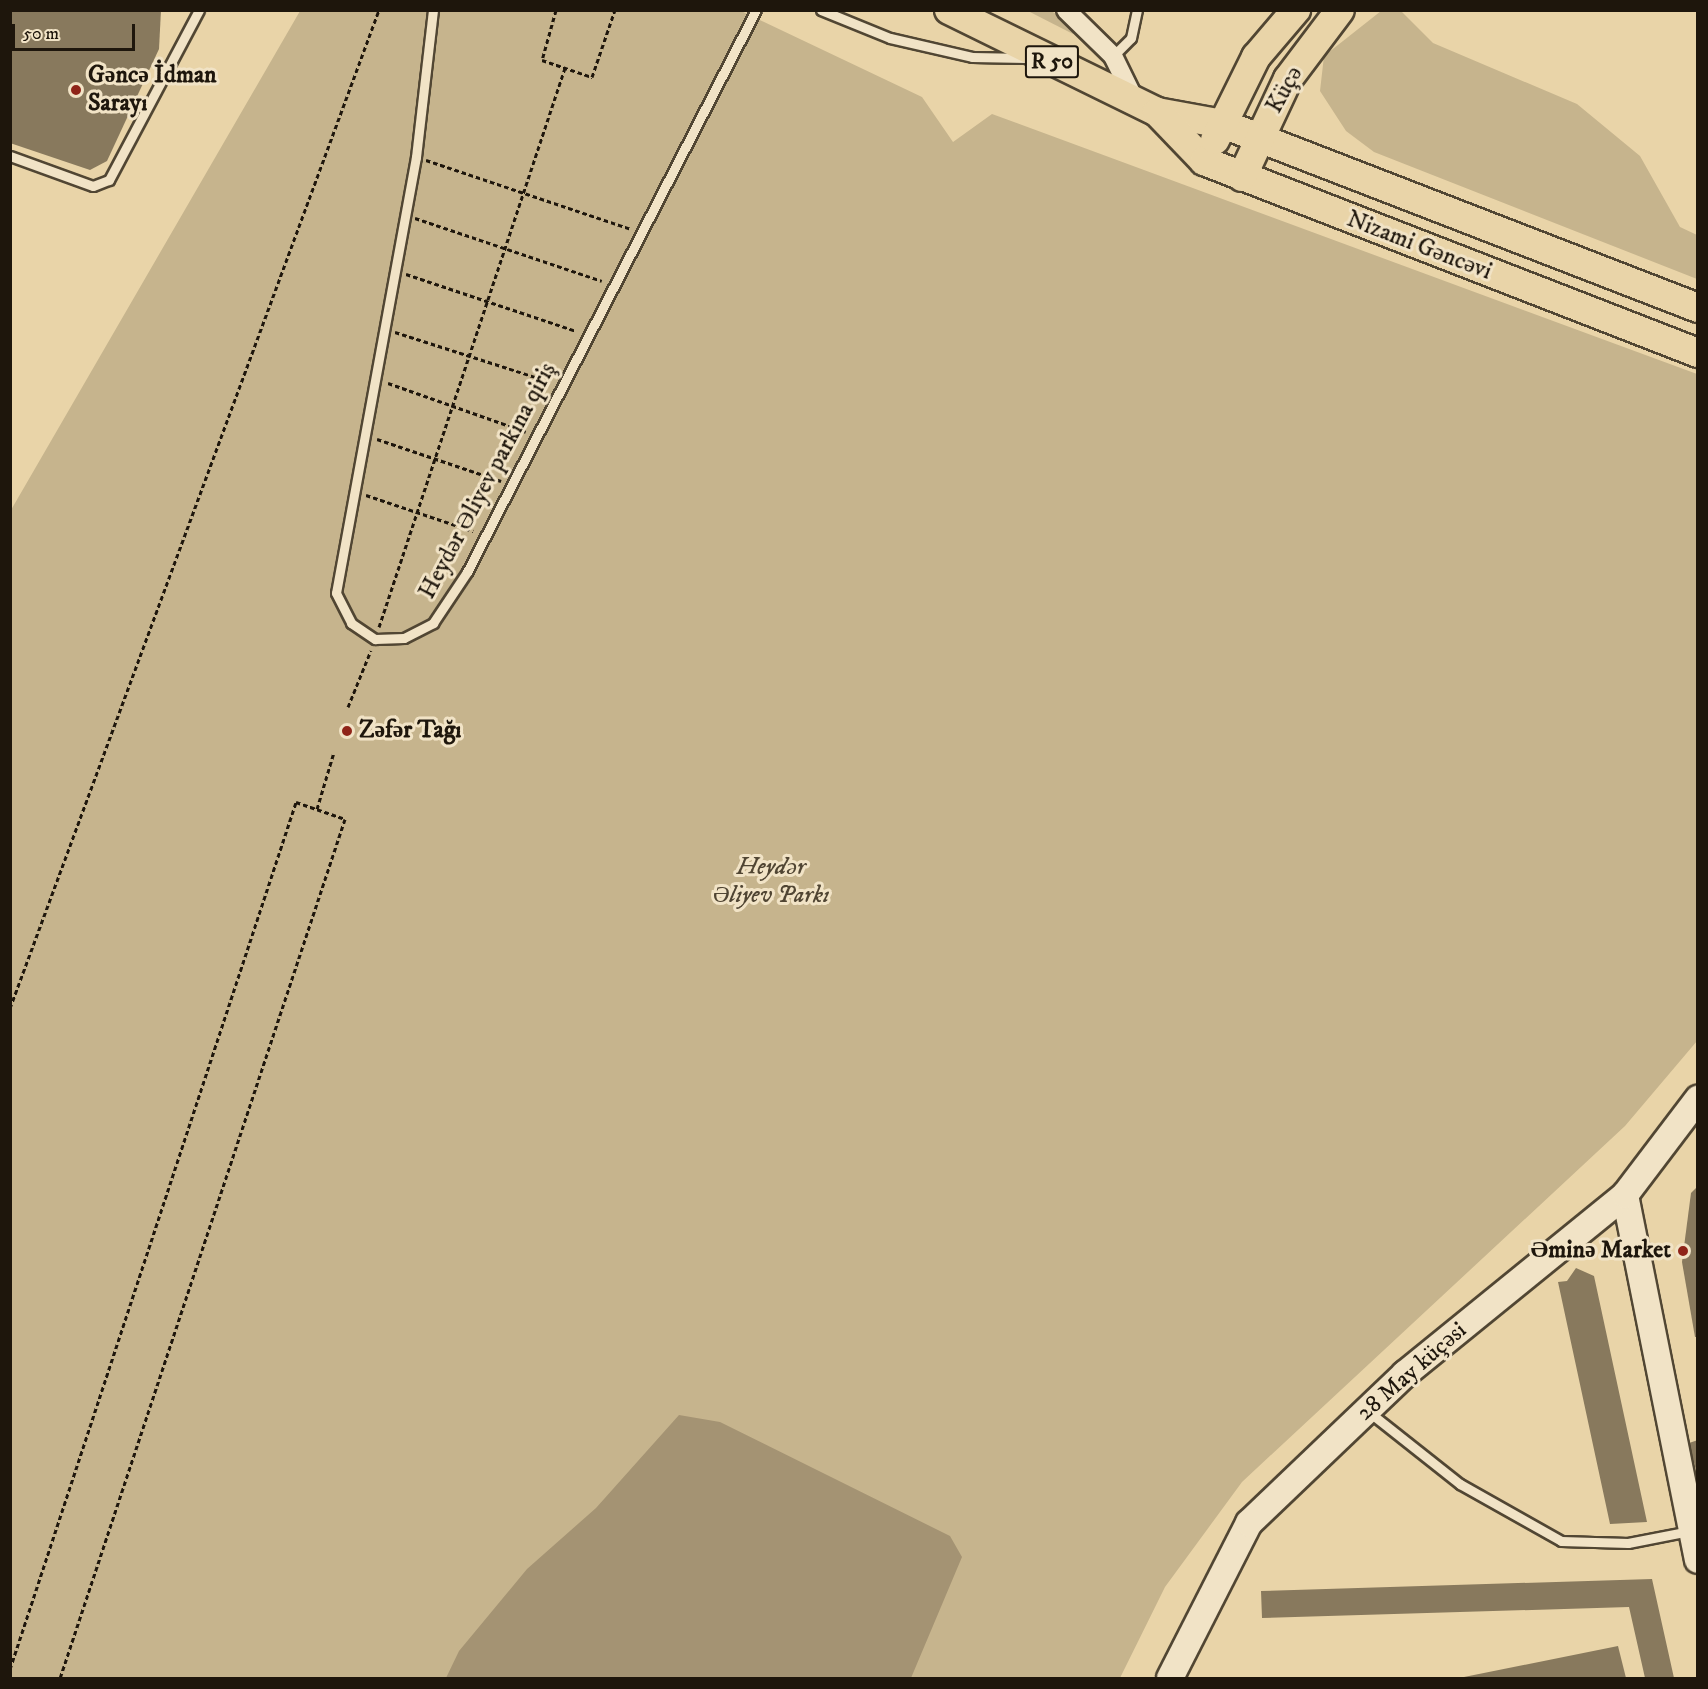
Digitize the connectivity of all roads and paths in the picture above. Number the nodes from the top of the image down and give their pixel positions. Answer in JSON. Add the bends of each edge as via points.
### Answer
{"nodes":[{"id":1,"x":199,"y":10,"type":"edge"},
{"id":2,"x":379,"y":10,"type":"edge"},
{"id":3,"x":433,"y":10,"type":"edge"},
{"id":4,"x":556,"y":10,"type":"edge"},
{"id":5,"x":615,"y":10,"type":"edge"},
{"id":6,"x":756,"y":10,"type":"edge"},
{"id":7,"x":821,"y":10,"type":"edge"},
{"id":8,"x":949,"y":10,"type":"edge"},
{"id":9,"x":1066,"y":10,"type":"edge"},
{"id":10,"x":1137,"y":10,"type":"edge"},
{"id":11,"x":1296,"y":10,"type":"edge"},
{"id":12,"x":1340,"y":10,"type":"edge"},
{"id":13,"x":1113,"y":56,"type":"junction"},
{"id":14,"x":1044,"y":58,"type":"junction"},
{"id":15,"x":565,"y":68,"type":"junction"},
{"id":16,"x":1146,"y":107,"type":"junction"},
{"id":17,"x":1223,"y":124,"type":"junction"},
{"id":18,"x":1260,"y":138,"type":"junction"},
{"id":19,"x":10,"y":156,"type":"edge"},
{"id":20,"x":416,"y":157,"type":"junction"},
{"id":21,"x":1204,"y":161,"type":"junction"},
{"id":22,"x":1242,"y":177,"type":"junction"},
{"id":23,"x":525,"y":193,"type":"junction"},
{"id":24,"x":405,"y":214,"type":"junction"},
{"id":25,"x":642,"y":232,"type":"junction"},
{"id":26,"x":506,"y":248,"type":"junction"},
{"id":27,"x":396,"y":270,"type":"junction"},
{"id":28,"x":615,"y":285,"type":"junction"},
{"id":29,"x":488,"y":301,"type":"junction"},
{"id":30,"x":1698,"y":308,"type":"edge"},
{"id":31,"x":385,"y":328,"type":"junction"},
{"id":32,"x":589,"y":335,"type":"junction"},
{"id":33,"x":1698,"y":353,"type":"edge"},
{"id":34,"x":470,"y":355,"type":"junction"},
{"id":35,"x":375,"y":379,"type":"junction"},
{"id":36,"x":563,"y":386,"type":"junction"},
{"id":37,"x":453,"y":407,"type":"junction"},
{"id":38,"x":364,"y":435,"type":"junction"},
{"id":39,"x":537,"y":435,"type":"junction"},
{"id":40,"x":435,"y":459,"type":"junction"},
{"id":41,"x":512,"y":485,"type":"junction"},
{"id":42,"x":356,"y":492,"type":"junction"},
{"id":43,"x":418,"y":513,"type":"junction"},
{"id":44,"x":486,"y":536,"type":"junction"},
{"id":45,"x":375,"y":639,"type":"junction"},
{"id":46,"x":348,"y":707,"type":"dead end"},
{"id":47,"x":334,"y":752,"type":"dead end"},
{"id":48,"x":317,"y":809,"type":"junction"},
{"id":49,"x":10,"y":1008,"type":"edge"},
{"id":50,"x":1698,"y":1099,"type":"edge"},
{"id":51,"x":1624,"y":1195,"type":"junction"},
{"id":52,"x":1367,"y":1410,"type":"junction"},
{"id":53,"x":1692,"y":1530,"type":"junction"},
{"id":54,"x":1698,"y":1560,"type":"edge"},
{"id":55,"x":10,"y":1669,"type":"edge"},
{"id":56,"x":60,"y":1678,"type":"edge"},
{"id":57,"x":1170,"y":1678,"type":"edge"}],
"edges":[{"from":1,"to":19,"type":"lane","via":[[109,180],[93,186]]},
{"from":2,"to":49,"type":"path"},
{"from":3,"to":20,"type":"lane"},
{"from":4,"to":15,"type":"path","via":[[542,60]]},
{"from":5,"to":15,"type":"path","via":[[592,77]]},
{"from":6,"to":25,"type":"lane","name":"Heydər Əliyev parkına qiriş"},
{"from":7,"to":14,"type":"lane","via":[[890,38],[972,57]]},
{"from":8,"to":14,"type":"main road","name":"Nizami Gəncəvi","number":"R 50"},
{"from":9,"to":13,"type":"street"},
{"from":10,"to":13,"type":"lane","via":[[1131,38]]},
{"from":11,"to":17,"type":"main road","via":[[1256,57]]},
{"from":12,"to":18,"type":"main road","name":"Küçə","via":[[1287,79]]},
{"from":13,"to":16,"type":"street"},
{"from":14,"to":16,"type":"main road","name":"Nizami Gəncəvi","number":"R 50"},
{"from":15,"to":23,"type":"path"},
{"from":16,"to":17,"type":"main road","name":"Nizami Gəncəvi"},
{"from":16,"to":21,"type":"main road","name":"Nizami Gəncəvi"},
{"from":17,"to":18,"type":"main road","name":"Nizami Gəncəvi"},
{"from":17,"to":21,"type":"main road"},
{"from":18,"to":22,"type":"main road","name":"Küçə"},
{"from":18,"to":30,"type":"main road","name":"Nizami Gəncəvi"},
{"from":20,"to":23,"type":"path"},
{"from":20,"to":24,"type":"lane"},
{"from":21,"to":22,"type":"main road","name":"Nizami Gəncəvi"},
{"from":22,"to":33,"type":"main road","name":"Nizami Gəncəvi"},
{"from":23,"to":25,"type":"path"},
{"from":23,"to":26,"type":"path"},
{"from":24,"to":26,"type":"path"},
{"from":24,"to":27,"type":"lane"},
{"from":25,"to":28,"type":"lane","name":"Heydər Əliyev parkına qiriş"},
{"from":26,"to":28,"type":"path"},
{"from":26,"to":29,"type":"path"},
{"from":27,"to":29,"type":"path"},
{"from":27,"to":31,"type":"lane"},
{"from":28,"to":32,"type":"lane","name":"Heydər Əliyev parkına qiriş"},
{"from":29,"to":32,"type":"path"},
{"from":29,"to":34,"type":"path"},
{"from":31,"to":34,"type":"path"},
{"from":31,"to":35,"type":"lane"},
{"from":32,"to":36,"type":"lane","name":"Heydər Əliyev parkına qiriş"},
{"from":34,"to":36,"type":"path"},
{"from":34,"to":37,"type":"path"},
{"from":35,"to":37,"type":"path"},
{"from":35,"to":38,"type":"lane"},
{"from":36,"to":39,"type":"lane","name":"Heydər Əliyev parkına qiriş"},
{"from":37,"to":39,"type":"path"},
{"from":37,"to":40,"type":"path"},
{"from":38,"to":40,"type":"path"},
{"from":38,"to":42,"type":"lane"},
{"from":39,"to":41,"type":"lane","name":"Heydər Əliyev parkına qiriş"},
{"from":40,"to":41,"type":"path"},
{"from":40,"to":43,"type":"path"},
{"from":41,"to":44,"type":"lane","name":"Heydər Əliyev parkına qiriş"},
{"from":42,"to":43,"type":"path"},
{"from":42,"to":45,"type":"lane","via":[[336,593],[351,623]]},
{"from":43,"to":44,"type":"path"},
{"from":43,"to":45,"type":"path"},
{"from":44,"to":45,"type":"lane","name":"Heydər Əliyev parkına qiriş","via":[[433,623],[404,638]]},
{"from":45,"to":46,"type":"path"},
{"from":47,"to":48,"type":"path"},
{"from":48,"to":55,"type":"path","via":[[296,802]]},
{"from":48,"to":56,"type":"path","via":[[345,819]]},
{"from":50,"to":51,"type":"main road","name":"28 May küçəsi"},
{"from":51,"to":52,"type":"main road","name":"28 May küçəsi"},
{"from":51,"to":53,"type":"main road"},
{"from":52,"to":53,"type":"lane","via":[[1460,1484],[1561,1540],[1628,1543]]},
{"from":52,"to":57,"type":"main road","name":"28 May küçəsi","via":[[1249,1523]]},
{"from":53,"to":54,"type":"main road"}]}
